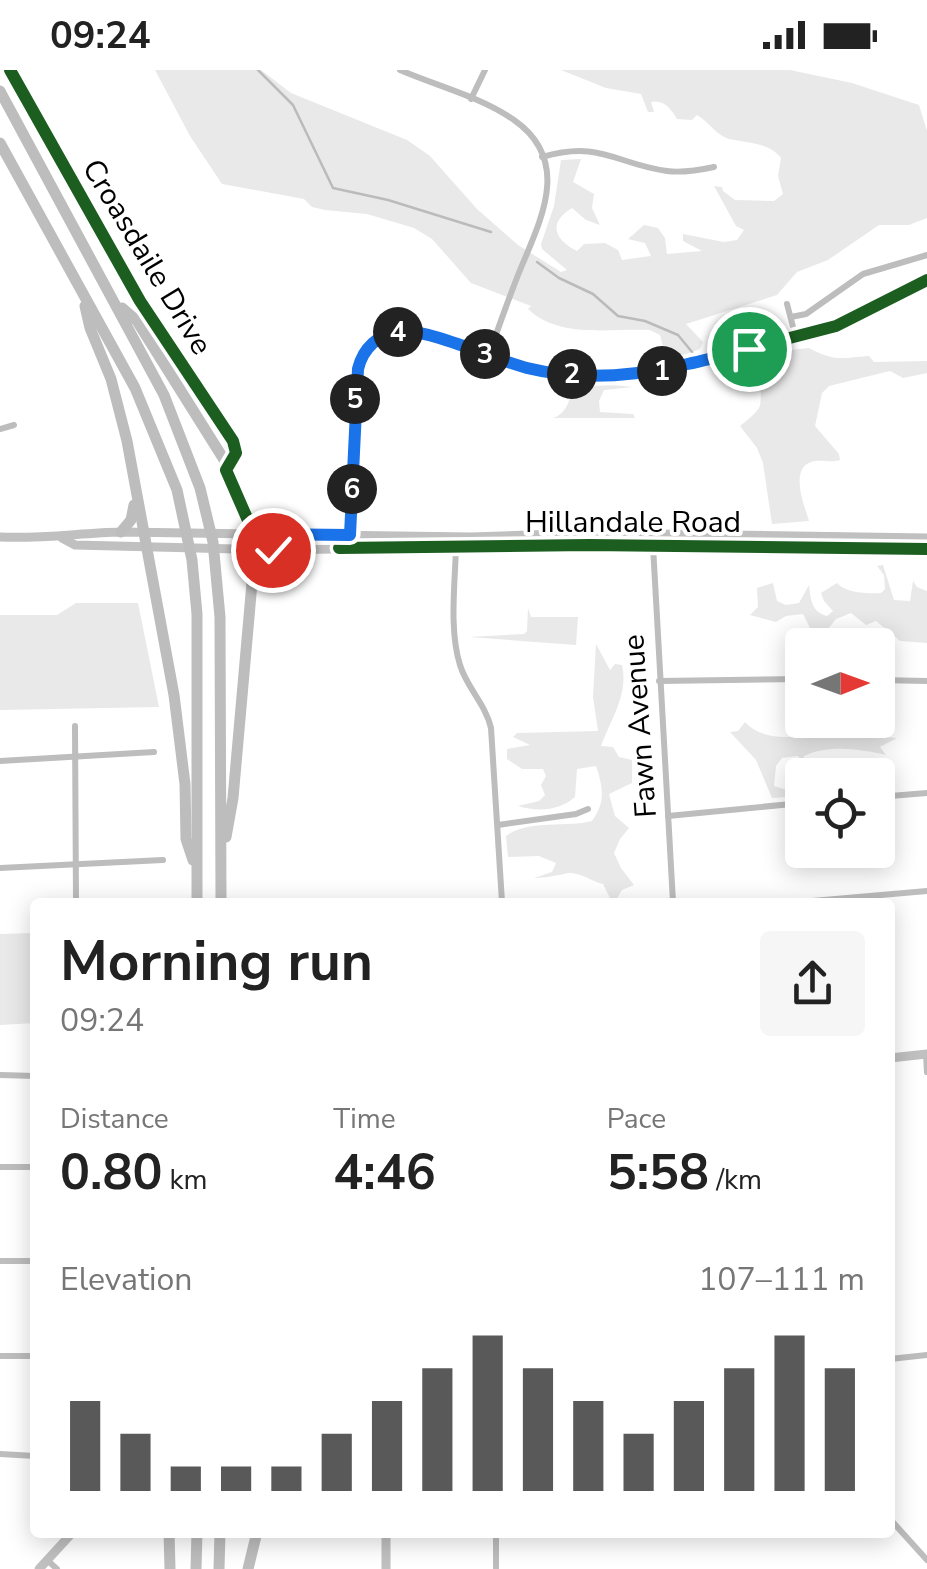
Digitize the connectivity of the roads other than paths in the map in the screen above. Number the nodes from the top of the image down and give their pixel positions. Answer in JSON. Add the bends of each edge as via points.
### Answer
{"nodes":[{"id":1,"x":10,"y":70,"type":"edge"},
{"id":2,"x":400,"y":70,"type":"edge"},
{"id":3,"x":485,"y":70,"type":"edge"},
{"id":4,"x":0,"y":91,"type":"edge"},
{"id":5,"x":471,"y":98,"type":"junction"},
{"id":6,"x":0,"y":143,"type":"edge"},
{"id":7,"x":542,"y":156,"type":"junction"},
{"id":8,"x":714,"y":166,"type":"dead end"},
{"id":9,"x":927,"y":256,"type":"edge"},
{"id":10,"x":927,"y":280,"type":"edge"},
{"id":11,"x":82,"y":292,"type":"junction"},
{"id":12,"x":115,"y":302,"type":"junction"},
{"id":13,"x":787,"y":304,"type":"dead end"},
{"id":14,"x":791,"y":318,"type":"junction"},
{"id":15,"x":796,"y":338,"type":"junction"},
{"id":16,"x":489,"y":355,"type":"junction"},
{"id":17,"x":14,"y":424,"type":"dead end"},
{"id":18,"x":0,"y":429,"type":"edge"},
{"id":19,"x":228,"y":466,"type":"junction"},
{"id":20,"x":135,"y":496,"type":"junction"},
{"id":21,"x":121,"y":532,"type":"junction"},
{"id":22,"x":142,"y":532,"type":"junction"},
{"id":23,"x":254,"y":534,"type":"junction"},
{"id":24,"x":653,"y":534,"type":"junction"},
{"id":25,"x":700,"y":534,"type":"junction"},
{"id":26,"x":350,"y":535,"type":"junction"},
{"id":27,"x":761,"y":535,"type":"junction"},
{"id":28,"x":0,"y":538,"type":"edge"},
{"id":29,"x":62,"y":538,"type":"junction"},
{"id":30,"x":927,"y":538,"type":"edge"},
{"id":31,"x":456,"y":542,"type":"junction"},
{"id":32,"x":589,"y":545,"type":"junction"},
{"id":33,"x":653,"y":546,"type":"junction"},
{"id":34,"x":702,"y":546,"type":"junction"},
{"id":35,"x":145,"y":548,"type":"junction"},
{"id":36,"x":927,"y":549,"type":"edge"},
{"id":37,"x":255,"y":550,"type":"junction"},
{"id":38,"x":785,"y":679,"type":"edge"},
{"id":39,"x":895,"y":680,"type":"edge"},
{"id":40,"x":659,"y":681,"type":"junction"},
{"id":41,"x":927,"y":681,"type":"edge"},
{"id":42,"x":76,"y":726,"type":"dead end"},
{"id":43,"x":154,"y":752,"type":"dead end"},
{"id":44,"x":76,"y":756,"type":"junction"},
{"id":45,"x":0,"y":761,"type":"edge"},
{"id":46,"x":927,"y":793,"type":"edge"},
{"id":47,"x":895,"y":796,"type":"edge"},
{"id":48,"x":785,"y":806,"type":"edge"},
{"id":49,"x":588,"y":809,"type":"dead end"},
{"id":50,"x":668,"y":816,"type":"junction"},
{"id":51,"x":498,"y":824,"type":"junction"},
{"id":52,"x":163,"y":860,"type":"dead end"},
{"id":53,"x":76,"y":863,"type":"junction"},
{"id":54,"x":0,"y":868,"type":"edge"},
{"id":55,"x":220,"y":871,"type":"junction"},
{"id":56,"x":197,"y":872,"type":"junction"},
{"id":57,"x":927,"y":892,"type":"edge"},
{"id":58,"x":76,"y":898,"type":"edge"},
{"id":59,"x":197,"y":898,"type":"edge"},
{"id":60,"x":220,"y":898,"type":"edge"},
{"id":61,"x":502,"y":898,"type":"edge"},
{"id":62,"x":674,"y":898,"type":"edge"},
{"id":63,"x":851,"y":898,"type":"edge"},
{"id":64,"x":926,"y":1054,"type":"edge"},
{"id":65,"x":895,"y":1057,"type":"edge"},
{"id":66,"x":927,"y":1072,"type":"edge"},
{"id":67,"x":0,"y":1076,"type":"edge"},
{"id":68,"x":30,"y":1076,"type":"edge"},
{"id":69,"x":0,"y":1167,"type":"edge"},
{"id":70,"x":30,"y":1167,"type":"edge"},
{"id":71,"x":0,"y":1261,"type":"edge"},
{"id":72,"x":30,"y":1261,"type":"edge"},
{"id":73,"x":927,"y":1355,"type":"edge"},
{"id":74,"x":0,"y":1356,"type":"edge"},
{"id":75,"x":30,"y":1356,"type":"edge"},
{"id":76,"x":895,"y":1358,"type":"edge"},
{"id":77,"x":0,"y":1454,"type":"edge"},
{"id":78,"x":30,"y":1456,"type":"edge"},
{"id":79,"x":895,"y":1525,"type":"edge"},
{"id":80,"x":68,"y":1538,"type":"edge"},
{"id":81,"x":169,"y":1538,"type":"edge"},
{"id":82,"x":196,"y":1538,"type":"edge"},
{"id":83,"x":220,"y":1538,"type":"edge"},
{"id":84,"x":256,"y":1538,"type":"edge"},
{"id":85,"x":386,"y":1538,"type":"edge"},
{"id":86,"x":496,"y":1538,"type":"edge"},
{"id":87,"x":48,"y":1560,"type":"junction"},
{"id":88,"x":927,"y":1560,"type":"edge"},
{"id":89,"x":39,"y":1569,"type":"edge"},
{"id":90,"x":57,"y":1569,"type":"edge"},
{"id":91,"x":170,"y":1569,"type":"edge"},
{"id":92,"x":196,"y":1569,"type":"edge"},
{"id":93,"x":220,"y":1569,"type":"edge"},
{"id":94,"x":248,"y":1569,"type":"edge"},
{"id":95,"x":386,"y":1569,"type":"edge"},
{"id":96,"x":496,"y":1569,"type":"edge"}],
"edges":[{"from":1,"to":19,"type":"street","name":"Croasdaile Drive","via":[[140,301],[233,441],[236,453]]},
{"from":2,"to":5,"type":"street"},
{"from":3,"to":5,"type":"street"},
{"from":4,"to":12,"type":"highway"},
{"from":5,"to":7,"type":"street","via":[[518,122]]},
{"from":6,"to":11,"type":"highway"},
{"from":7,"to":8,"type":"street","via":[[588,151],[668,171]]},
{"from":7,"to":16,"type":"street","via":[[545,209]]},
{"from":9,"to":14,"type":"street","via":[[862,274]]},
{"from":10,"to":15,"type":"street","via":[[851,320]]},
{"from":11,"to":20,"type":"highway","via":[[120,409]]},
{"from":11,"to":56,"type":"highway","via":[[149,417],[189,540],[197,644]]},
{"from":12,"to":19,"type":"highway","via":[[136,321]]},
{"from":12,"to":55,"type":"highway","via":[[184,438],[212,542],[221,648]]},
{"from":13,"to":14,"type":"street"},
{"from":14,"to":15,"type":"street"},
{"from":15,"to":16,"type":"street","via":[[637,376],[542,371]]},
{"from":16,"to":26,"type":"street","via":[[408,331],[366,349],[355,390]]},
{"from":17,"to":18,"type":"street"},
{"from":19,"to":23,"type":"street","name":"Croasdaile Drive"},
{"from":20,"to":21,"type":"highway","via":[[132,518]]},
{"from":20,"to":22,"type":"highway"},
{"from":21,"to":22,"type":"main road","name":"Hillandale Road"},
{"from":21,"to":29,"type":"main road","name":"Hillandale Road"},
{"from":22,"to":23,"type":"main road","name":"Hillandale Road"},
{"from":22,"to":35,"type":"highway"},
{"from":23,"to":26,"type":"main road","name":"Hillandale Road"},
{"from":23,"to":37,"type":"street","name":"Croasdaile Drive"},
{"from":24,"to":25,"type":"main road","name":"Hillandale Road"},
{"from":24,"to":31,"type":"main road","name":"Hillandale Road"},
{"from":24,"to":32,"type":"street"},
{"from":25,"to":27,"type":"main road","name":"Hillandale Road"},
{"from":25,"to":33,"type":"street"},
{"from":26,"to":31,"type":"main road","name":"Hillandale Road"},
{"from":27,"to":30,"type":"main road","name":"Hillandale Road"},
{"from":27,"to":34,"type":"street"},
{"from":28,"to":29,"type":"main road","name":"Hillandale Road"},
{"from":29,"to":35,"type":"main road","name":"Hillandale Road"},
{"from":31,"to":32,"type":"main road","name":"Hillandale Road"},
{"from":31,"to":37,"type":"main road","name":"Hillandale Road"},
{"from":31,"to":51,"type":"street","via":[[456,649],[491,728]]},
{"from":32,"to":33,"type":"main road","name":"Hillandale Road"},
{"from":33,"to":34,"type":"main road","name":"Hillandale Road"},
{"from":33,"to":40,"type":"street","name":"Fawn Avenue"},
{"from":34,"to":36,"type":"main road","name":"Hillandale Road"},
{"from":35,"to":37,"type":"main road","name":"Hillandale Road"},
{"from":35,"to":56,"type":"highway","via":[[174,695],[186,839]]},
{"from":37,"to":55,"type":"highway","via":[[233,798]]},
{"from":38,"to":40,"type":"street"},
{"from":39,"to":41,"type":"street"},
{"from":40,"to":50,"type":"street","name":"Fawn Avenue"},
{"from":42,"to":44,"type":"street"},
{"from":43,"to":44,"type":"street"},
{"from":44,"to":45,"type":"street"},
{"from":44,"to":53,"type":"street"},
{"from":46,"to":47,"type":"street"},
{"from":48,"to":50,"type":"street"},
{"from":49,"to":51,"type":"street"},
{"from":50,"to":62,"type":"street","name":"Fawn Avenue"},
{"from":51,"to":61,"type":"street"},
{"from":52,"to":53,"type":"street"},
{"from":53,"to":54,"type":"street"},
{"from":53,"to":58,"type":"street"},
{"from":55,"to":60,"type":"highway"},
{"from":56,"to":59,"type":"highway"},
{"from":57,"to":63,"type":"street"},
{"from":64,"to":65,"type":"main road"},
{"from":64,"to":66,"type":"street"},
{"from":67,"to":68,"type":"street"},
{"from":69,"to":70,"type":"street"},
{"from":71,"to":72,"type":"street"},
{"from":73,"to":76,"type":"street"},
{"from":74,"to":75,"type":"street"},
{"from":77,"to":78,"type":"street"},
{"from":79,"to":88,"type":"street"},
{"from":80,"to":87,"type":"main road"},
{"from":81,"to":91,"type":"highway"},
{"from":82,"to":92,"type":"highway"},
{"from":83,"to":93,"type":"highway"},
{"from":84,"to":94,"type":"highway"},
{"from":85,"to":95,"type":"main road"},
{"from":86,"to":96,"type":"street"},
{"from":87,"to":89,"type":"main road"},
{"from":87,"to":90,"type":"street"}]}
